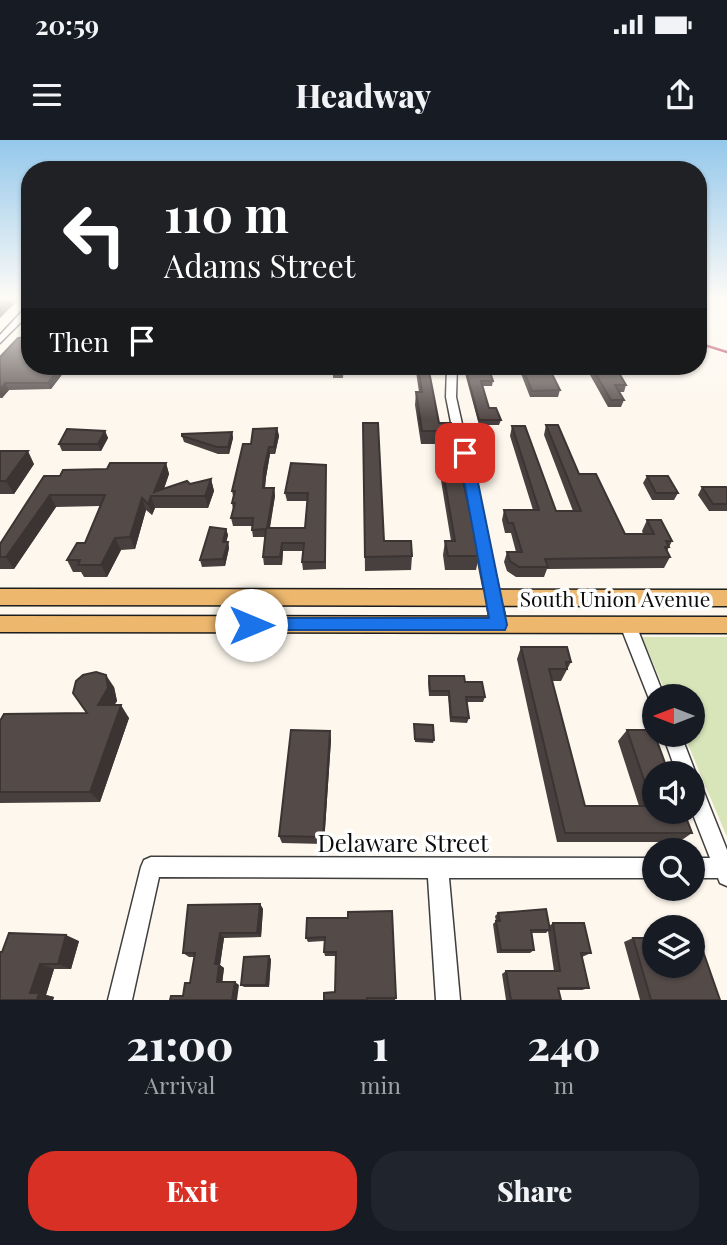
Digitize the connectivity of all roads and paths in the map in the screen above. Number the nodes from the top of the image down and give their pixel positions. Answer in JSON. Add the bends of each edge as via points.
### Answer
{"nodes":[{"id":1,"x":453,"y":375,"type":"edge"},
{"id":2,"x":0,"y":597,"type":"edge"},
{"id":3,"x":493,"y":598,"type":"junction"},
{"id":4,"x":727,"y":598,"type":"edge"},
{"id":5,"x":0,"y":624,"type":"edge"},
{"id":6,"x":499,"y":625,"type":"junction"},
{"id":7,"x":628,"y":625,"type":"junction"},
{"id":8,"x":727,"y":625,"type":"edge"},
{"id":9,"x":651,"y":684,"type":"edge"},
{"id":10,"x":705,"y":819,"type":"edge"},
{"id":11,"x":438,"y":868,"type":"junction"},
{"id":12,"x":642,"y":868,"type":"edge"},
{"id":13,"x":705,"y":869,"type":"edge"},
{"id":14,"x":726,"y":872,"type":"edge"},
{"id":15,"x":120,"y":1000,"type":"edge"},
{"id":16,"x":449,"y":1000,"type":"edge"}],
"edges":[{"from":1,"to":3,"type":"street","via":[[450,394]]},
{"from":2,"to":3,"type":"main road","name":"South Union Avenue"},
{"from":3,"to":4,"type":"main road","name":"South Union Avenue"},
{"from":3,"to":6,"type":"street"},
{"from":5,"to":6,"type":"main road","name":"South Union Avenue"},
{"from":6,"to":7,"type":"main road","name":"South Union Avenue"},
{"from":7,"to":8,"type":"main road","name":"South Union Avenue"},
{"from":7,"to":9,"type":"street"},
{"from":10,"to":14,"type":"street"},
{"from":11,"to":12,"type":"street","name":"Delaware Street"},
{"from":11,"to":15,"type":"street","name":"Delaware Street","via":[[151,867]]},
{"from":11,"to":16,"type":"street"},
{"from":13,"to":14,"type":"street"}]}
